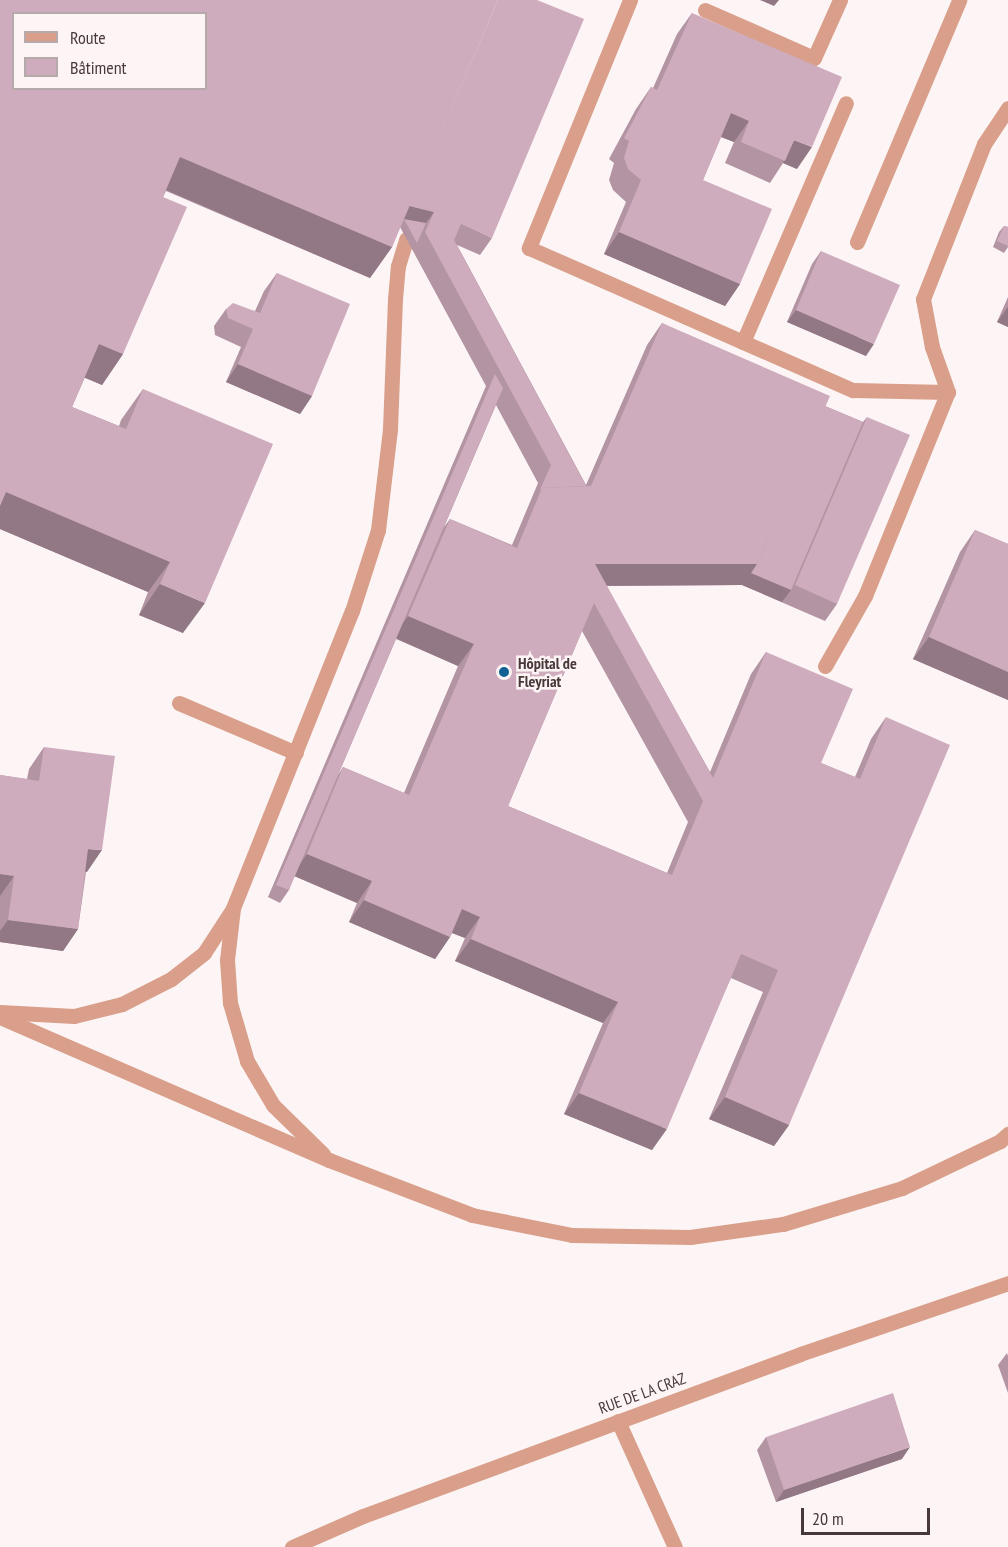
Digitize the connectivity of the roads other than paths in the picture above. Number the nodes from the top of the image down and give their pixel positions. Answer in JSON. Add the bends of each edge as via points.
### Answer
{"nodes":[{"id":1,"x":630,"y":0,"type":"edge"},
{"id":2,"x":840,"y":0,"type":"edge"},
{"id":3,"x":959,"y":0,"type":"edge"},
{"id":4,"x":705,"y":10,"type":"dead end"},
{"id":5,"x":846,"y":103,"type":"dead end"},
{"id":6,"x":1008,"y":108,"type":"edge"},
{"id":7,"x":406,"y":239,"type":"edge"},
{"id":8,"x":857,"y":242,"type":"dead end"},
{"id":9,"x":743,"y":342,"type":"junction"},
{"id":10,"x":948,"y":392,"type":"junction"},
{"id":11,"x":825,"y":666,"type":"dead end"},
{"id":12,"x":179,"y":703,"type":"dead end"},
{"id":13,"x":296,"y":753,"type":"junction"},
{"id":14,"x":233,"y":908,"type":"junction"},
{"id":15,"x":0,"y":1014,"type":"edge"},
{"id":16,"x":1008,"y":1134,"type":"edge"},
{"id":17,"x":329,"y":1160,"type":"junction"},
{"id":18,"x":1008,"y":1283,"type":"edge"},
{"id":19,"x":618,"y":1421,"type":"junction"},
{"id":20,"x":292,"y":1547,"type":"edge"},
{"id":21,"x":675,"y":1547,"type":"edge"}],
"edges":[{"from":1,"to":9,"type":"street","via":[[529,248]]},
{"from":2,"to":4,"type":"street","via":[[814,58]]},
{"from":3,"to":8,"type":"street"},
{"from":5,"to":9,"type":"street"},
{"from":6,"to":10,"type":"street","via":[[984,144],[923,299]]},
{"from":7,"to":13,"type":"street","via":[[398,266],[390,429],[378,530],[352,611]]},
{"from":9,"to":10,"type":"street","via":[[852,390]]},
{"from":10,"to":11,"type":"street","via":[[865,596]]},
{"from":12,"to":13,"type":"street"},
{"from":13,"to":14,"type":"street"},
{"from":14,"to":15,"type":"street","via":[[204,953],[171,979],[122,1004],[74,1016]]},
{"from":14,"to":17,"type":"street","via":[[227,960],[230,1003],[247,1061],[273,1105]]},
{"from":15,"to":17,"type":"street"},
{"from":16,"to":17,"type":"street","via":[[902,1188],[783,1224],[690,1237],[572,1235],[472,1215]]},
{"from":18,"to":19,"type":"street","name":"RUE DE LA CRAZ"},
{"from":19,"to":20,"type":"street","name":"RUE DE LA CRAZ","via":[[363,1516]]},
{"from":19,"to":21,"type":"street"}]}
